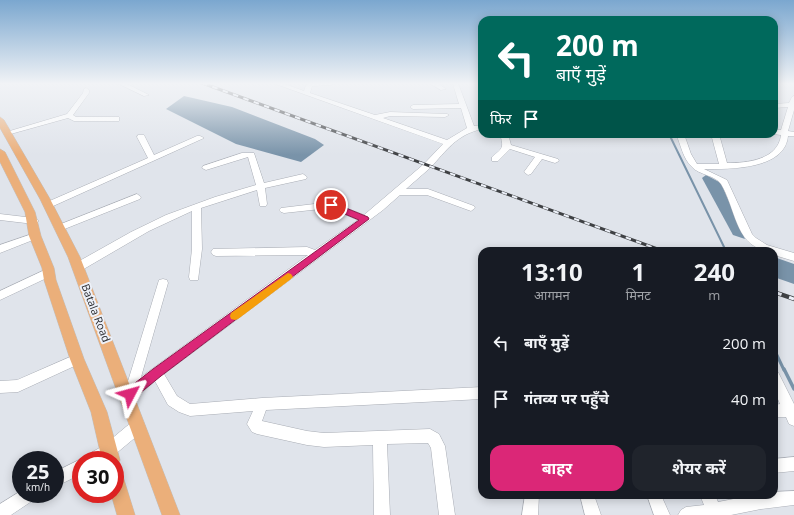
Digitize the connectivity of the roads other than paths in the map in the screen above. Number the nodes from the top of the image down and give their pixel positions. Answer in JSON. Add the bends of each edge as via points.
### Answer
{"nodes":[{"id":1,"x":75,"y":107,"type":"edge"},
{"id":2,"x":347,"y":107,"type":"edge"},
{"id":3,"x":463,"y":107,"type":"edge"},
{"id":4,"x":793,"y":107,"type":"edge"},
{"id":5,"x":69,"y":115,"type":"junction"},
{"id":6,"x":446,"y":115,"type":"dead end"},
{"id":7,"x":375,"y":117,"type":"junction"},
{"id":8,"x":116,"y":119,"type":"dead end"},
{"id":9,"x":0,"y":120,"type":"edge"},
{"id":10,"x":478,"y":127,"type":"edge"},
{"id":11,"x":471,"y":128,"type":"junction"},
{"id":12,"x":778,"y":132,"type":"edge"},
{"id":13,"x":7,"y":133,"type":"junction"},
{"id":14,"x":790,"y":133,"type":"edge"},
{"id":15,"x":141,"y":138,"type":"dead end"},
{"id":16,"x":200,"y":138,"type":"dead end"},
{"id":17,"x":505,"y":138,"type":"edge"},
{"id":18,"x":682,"y":138,"type":"edge"},
{"id":19,"x":716,"y":138,"type":"edge"},
{"id":20,"x":448,"y":143,"type":"junction"},
{"id":21,"x":507,"y":146,"type":"junction"},
{"id":22,"x":0,"y":152,"type":"edge"},
{"id":23,"x":540,"y":156,"type":"junction"},
{"id":24,"x":152,"y":158,"type":"junction"},
{"id":25,"x":495,"y":159,"type":"dead end"},
{"id":26,"x":555,"y":161,"type":"dead end"},
{"id":27,"x":695,"y":166,"type":"junction"},
{"id":28,"x":724,"y":166,"type":"junction"},
{"id":29,"x":206,"y":168,"type":"dead end"},
{"id":30,"x":528,"y":172,"type":"dead end"},
{"id":31,"x":303,"y":177,"type":"dead end"},
{"id":32,"x":261,"y":186,"type":"junction"},
{"id":33,"x":398,"y":192,"type":"junction"},
{"id":34,"x":137,"y":197,"type":"dead end"},
{"id":35,"x":263,"y":204,"type":"dead end"},
{"id":36,"x":48,"y":205,"type":"junction"},
{"id":37,"x":197,"y":206,"type":"junction"},
{"id":38,"x":471,"y":208,"type":"dead end"},
{"id":39,"x":284,"y":210,"type":"dead end"},
{"id":40,"x":0,"y":217,"type":"edge"},
{"id":41,"x":365,"y":219,"type":"junction"},
{"id":42,"x":34,"y":221,"type":"junction"},
{"id":43,"x":59,"y":228,"type":"junction"},
{"id":44,"x":35,"y":236,"type":"junction"},
{"id":45,"x":766,"y":247,"type":"edge"},
{"id":46,"x":0,"y":249,"type":"edge"},
{"id":47,"x":778,"y":251,"type":"edge"},
{"id":48,"x":216,"y":252,"type":"dead end"},
{"id":49,"x":317,"y":255,"type":"junction"},
{"id":50,"x":794,"y":257,"type":"edge"},
{"id":51,"x":78,"y":267,"type":"junction"},
{"id":52,"x":49,"y":272,"type":"junction"},
{"id":53,"x":194,"y":276,"type":"dead end"},
{"id":54,"x":163,"y":283,"type":"dead end"},
{"id":55,"x":0,"y":296,"type":"edge"},
{"id":56,"x":77,"y":359,"type":"junction"},
{"id":57,"x":157,"y":372,"type":"junction"},
{"id":58,"x":778,"y":384,"type":"edge"},
{"id":59,"x":0,"y":387,"type":"edge"},
{"id":60,"x":478,"y":393,"type":"edge"},
{"id":61,"x":128,"y":395,"type":"junction"},
{"id":62,"x":262,"y":404,"type":"junction"},
{"id":63,"x":778,"y":412,"type":"edge"},
{"id":64,"x":792,"y":414,"type":"edge"},
{"id":65,"x":138,"y":426,"type":"junction"},
{"id":66,"x":380,"y":438,"type":"junction"},
{"id":67,"x":109,"y":451,"type":"edge"},
{"id":68,"x":115,"y":451,"type":"edge"},
{"id":69,"x":794,"y":464,"type":"edge"},
{"id":70,"x":778,"y":466,"type":"edge"},
{"id":71,"x":794,"y":498,"type":"edge"},
{"id":72,"x":532,"y":499,"type":"edge"},
{"id":73,"x":588,"y":499,"type":"edge"},
{"id":74,"x":656,"y":499,"type":"edge"},
{"id":75,"x":709,"y":499,"type":"edge"},
{"id":76,"x":16,"y":503,"type":"edge"},
{"id":77,"x":123,"y":503,"type":"edge"},
{"id":78,"x":0,"y":513,"type":"edge"},
{"id":79,"x":715,"y":513,"type":"edge"},
{"id":80,"x":126,"y":515,"type":"edge"},
{"id":81,"x":171,"y":515,"type":"edge"},
{"id":82,"x":382,"y":515,"type":"edge"},
{"id":83,"x":447,"y":515,"type":"edge"},
{"id":84,"x":530,"y":515,"type":"edge"},
{"id":85,"x":593,"y":515,"type":"edge"},
{"id":86,"x":662,"y":515,"type":"edge"},
{"id":87,"x":686,"y":515,"type":"edge"}],
"edges":[{"from":1,"to":5,"type":"street"},
{"from":2,"to":7,"type":"street"},
{"from":3,"to":11,"type":"street"},
{"from":4,"to":14,"type":"street"},
{"from":5,"to":8,"type":"street","via":[[74,119]]},
{"from":5,"to":13,"type":"street"},
{"from":6,"to":7,"type":"street"},
{"from":7,"to":20,"type":"street"},
{"from":9,"to":13,"type":"main road","name":"Batala Road"},
{"from":10,"to":11,"type":"street"},
{"from":11,"to":20,"type":"street"},
{"from":12,"to":14,"type":"street"},
{"from":13,"to":36,"type":"main road","name":"Batala Road"},
{"from":14,"to":28,"type":"street","via":[[782,147],[772,156],[745,164]]},
{"from":15,"to":24,"type":"street"},
{"from":16,"to":24,"type":"street"},
{"from":17,"to":21,"type":"street"},
{"from":18,"to":27,"type":"street"},
{"from":19,"to":28,"type":"street"},
{"from":20,"to":33,"type":"street"},
{"from":21,"to":23,"type":"street"},
{"from":21,"to":25,"type":"street","via":[[505,152]]},
{"from":22,"to":42,"type":"main road"},
{"from":23,"to":26,"type":"street"},
{"from":23,"to":30,"type":"street"},
{"from":24,"to":36,"type":"street"},
{"from":27,"to":28,"type":"street"},
{"from":27,"to":45,"type":"street","via":[[724,182],[748,236]]},
{"from":29,"to":32,"type":"street","via":[[245,155],[251,156]]},
{"from":31,"to":32,"type":"street"},
{"from":32,"to":35,"type":"street"},
{"from":32,"to":37,"type":"street"},
{"from":33,"to":38,"type":"street","via":[[428,192]]},
{"from":33,"to":41,"type":"street"},
{"from":34,"to":43,"type":"street"},
{"from":36,"to":43,"type":"main road","name":"Batala Road"},
{"from":37,"to":51,"type":"street","via":[[150,226]]},
{"from":37,"to":53,"type":"street"},
{"from":39,"to":41,"type":"street","via":[[331,205]]},
{"from":40,"to":42,"type":"street"},
{"from":41,"to":49,"type":"street"},
{"from":42,"to":44,"type":"main road"},
{"from":43,"to":51,"type":"main road","name":"Batala Road"},
{"from":44,"to":46,"type":"street"},
{"from":44,"to":52,"type":"main road"},
{"from":47,"to":50,"type":"street"},
{"from":48,"to":49,"type":"street","via":[[307,251]]},
{"from":49,"to":57,"type":"street"},
{"from":51,"to":61,"type":"main road","name":"Batala Road"},
{"from":52,"to":55,"type":"street"},
{"from":52,"to":56,"type":"main road"},
{"from":54,"to":61,"type":"street"},
{"from":56,"to":59,"type":"street","via":[[18,386]]},
{"from":56,"to":67,"type":"main road","via":[[99,412]]},
{"from":57,"to":61,"type":"street"},
{"from":57,"to":62,"type":"street","via":[[174,404],[181,409]]},
{"from":58,"to":64,"type":"street"},
{"from":60,"to":62,"type":"street"},
{"from":61,"to":65,"type":"main road","name":"Batala Road"},
{"from":62,"to":66,"type":"street","via":[[254,421],[257,427],[314,440]]},
{"from":63,"to":64,"type":"street"},
{"from":65,"to":68,"type":"street"},
{"from":65,"to":81,"type":"main road","name":"Batala Road"},
{"from":66,"to":82,"type":"street"},
{"from":66,"to":83,"type":"street","via":[[425,436],[434,439],[438,446]]},
{"from":69,"to":70,"type":"street"},
{"from":71,"to":79,"type":"street","via":[[761,501]]},
{"from":72,"to":84,"type":"street"},
{"from":73,"to":85,"type":"street"},
{"from":74,"to":86,"type":"street"},
{"from":75,"to":79,"type":"street"},
{"from":76,"to":78,"type":"street"},
{"from":77,"to":80,"type":"main road"},
{"from":79,"to":87,"type":"street"}]}
